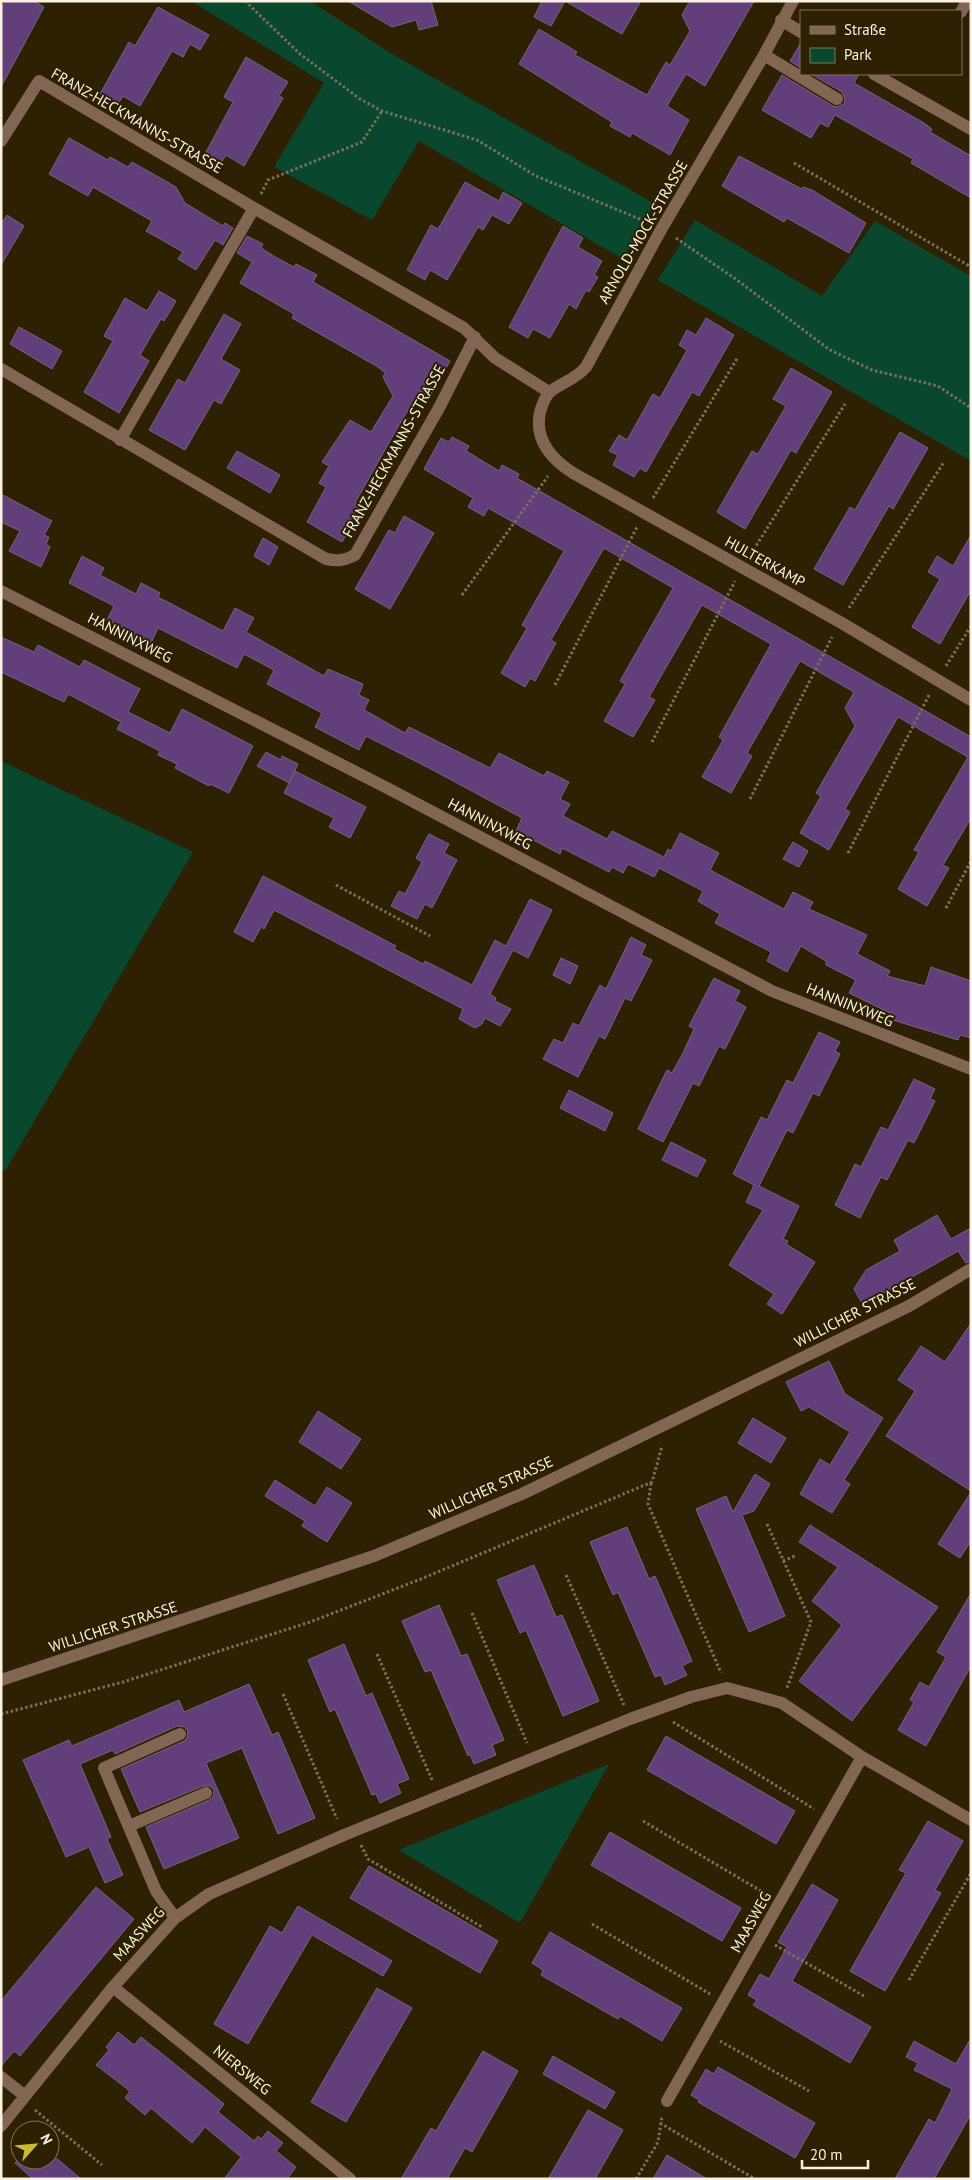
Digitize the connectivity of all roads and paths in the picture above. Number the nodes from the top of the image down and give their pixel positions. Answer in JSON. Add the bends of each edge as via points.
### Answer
{"nodes":[{"id":1,"x":245,"y":1,"type":"edge"},
{"id":2,"x":793,"y":1,"type":"edge"},
{"id":3,"x":781,"y":20,"type":"junction"},
{"id":4,"x":800,"y":31,"type":"edge"},
{"id":5,"x":764,"y":55,"type":"junction"},
{"id":6,"x":876,"y":75,"type":"edge"},
{"id":7,"x":837,"y":99,"type":"dead end"},
{"id":8,"x":382,"y":111,"type":"junction"},
{"id":9,"x":971,"y":129,"type":"edge"},
{"id":10,"x":1,"y":141,"type":"edge"},
{"id":11,"x":794,"y":163,"type":"dead end"},
{"id":12,"x":254,"y":208,"type":"junction"},
{"id":13,"x":662,"y":228,"type":"junction"},
{"id":14,"x":971,"y":267,"type":"edge"},
{"id":15,"x":475,"y":337,"type":"junction"},
{"id":16,"x":1,"y":369,"type":"edge"},
{"id":17,"x":549,"y":392,"type":"junction"},
{"id":18,"x":971,"y":408,"type":"edge"},
{"id":19,"x":120,"y":440,"type":"junction"},
{"id":20,"x":557,"y":463,"type":"junction"},
{"id":21,"x":1,"y":591,"type":"edge"},
{"id":22,"x":462,"y":595,"type":"dead end"},
{"id":23,"x":971,"y":626,"type":"edge"},
{"id":24,"x":937,"y":680,"type":"junction"},
{"id":25,"x":971,"y":700,"type":"edge"},
{"id":26,"x":848,"y":853,"type":"dead end"},
{"id":27,"x":971,"y":861,"type":"edge"},
{"id":28,"x":336,"y":885,"type":"dead end"},
{"id":29,"x":946,"y":908,"type":"dead end"},
{"id":30,"x":430,"y":936,"type":"dead end"},
{"id":31,"x":971,"y":1069,"type":"edge"},
{"id":32,"x":971,"y":1269,"type":"edge"},
{"id":33,"x":670,"y":1422,"type":"junction"},
{"id":34,"x":652,"y":1482,"type":"junction"},
{"id":35,"x":767,"y":1524,"type":"dead end"},
{"id":36,"x":795,"y":1556,"type":"dead end"},
{"id":37,"x":783,"y":1561,"type":"junction"},
{"id":38,"x":566,"y":1575,"type":"dead end"},
{"id":39,"x":472,"y":1614,"type":"dead end"},
{"id":40,"x":377,"y":1654,"type":"dead end"},
{"id":41,"x":1,"y":1680,"type":"edge"},
{"id":42,"x":727,"y":1688,"type":"junction"},
{"id":43,"x":283,"y":1694,"type":"dead end"},
{"id":44,"x":782,"y":1702,"type":"junction"},
{"id":45,"x":654,"y":1710,"type":"junction"},
{"id":46,"x":1,"y":1714,"type":"edge"},
{"id":47,"x":630,"y":1719,"type":"junction"},
{"id":48,"x":180,"y":1734,"type":"dead end"},
{"id":49,"x":862,"y":1757,"type":"junction"},
{"id":50,"x":534,"y":1759,"type":"junction"},
{"id":51,"x":206,"y":1793,"type":"dead end"},
{"id":52,"x":440,"y":1797,"type":"junction"},
{"id":53,"x":828,"y":1818,"type":"junction"},
{"id":54,"x":971,"y":1820,"type":"edge"},
{"id":55,"x":642,"y":1821,"type":"dead end"},
{"id":56,"x":129,"y":1826,"type":"junction"},
{"id":57,"x":349,"y":1833,"type":"junction"},
{"id":58,"x":971,"y":1873,"type":"edge"},
{"id":59,"x":780,"y":1902,"type":"junction"},
{"id":60,"x":175,"y":1918,"type":"junction"},
{"id":61,"x":592,"y":1924,"type":"dead end"},
{"id":62,"x":482,"y":1927,"type":"dead end"},
{"id":63,"x":762,"y":1937,"type":"junction"},
{"id":64,"x":909,"y":1980,"type":"dead end"},
{"id":65,"x":113,"y":1987,"type":"junction"},
{"id":66,"x":864,"y":1996,"type":"dead end"},
{"id":67,"x":723,"y":2002,"type":"junction"},
{"id":68,"x":706,"y":2033,"type":"junction"},
{"id":69,"x":1,"y":2077,"type":"edge"},
{"id":70,"x":809,"y":2091,"type":"dead end"},
{"id":71,"x":24,"y":2098,"type":"junction"},
{"id":72,"x":667,"y":2101,"type":"joint"},
{"id":73,"x":660,"y":2123,"type":"junction"},
{"id":74,"x":1,"y":2126,"type":"edge"},
{"id":75,"x":102,"y":2166,"type":"dead end"},
{"id":76,"x":350,"y":2179,"type":"edge"},
{"id":77,"x":636,"y":2179,"type":"edge"},
{"id":78,"x":754,"y":2179,"type":"edge"}],
"edges":[{"from":1,"to":8,"type":"path","via":[[300,54],[360,99]]},
{"from":2,"to":3,"type":"street","name":"ARNOLD-MOCK-STRASSE"},
{"from":3,"to":4,"type":"street"},
{"from":3,"to":5,"type":"street","name":"ARNOLD-MOCK-STRASSE"},
{"from":5,"to":7,"type":"street"},
{"from":5,"to":13,"type":"street","name":"ARNOLD-MOCK-STRASSE"},
{"from":6,"to":9,"type":"street"},
{"from":8,"to":12,"type":"path","via":[[362,142],[268,180]]},
{"from":8,"to":13,"type":"path","via":[[477,140],[536,176]]},
{"from":10,"to":12,"type":"street","name":"FRANZ-HECKMANNS-STRASSE","via":[[39,81]]},
{"from":11,"to":14,"type":"path"},
{"from":12,"to":15,"type":"street","name":"FRANZ-HECKMANNS-STRASSE"},
{"from":12,"to":19,"type":"street"},
{"from":13,"to":17,"type":"street","name":"ARNOLD-MOCK-STRASSE","via":[[586,367],[579,376]]},
{"from":13,"to":18,"type":"path","via":[[830,350],[872,370],[938,386]]},
{"from":15,"to":17,"type":"street","name":"FRANZ-HECKMANNS-STRASSE","via":[[495,358]]},
{"from":15,"to":19,"type":"street","name":"FRANZ-HECKMANNS-STRASSE","via":[[439,408],[360,546],[347,560],[326,559]]},
{"from":16,"to":19,"type":"street","name":"FRANZ-HECKMANNS-STRASSE"},
{"from":17,"to":20,"type":"street","name":"HULTERKAMP","via":[[542,404],[538,428],[546,449]]},
{"from":20,"to":22,"type":"path"},
{"from":20,"to":24,"type":"street","name":"HULTERKAMP"},
{"from":21,"to":31,"type":"street","name":"HANNINXWEG","via":[[391,790],[772,991]]},
{"from":23,"to":24,"type":"path"},
{"from":24,"to":25,"type":"street","name":"HULTERKAMP"},
{"from":24,"to":26,"type":"path"},
{"from":27,"to":29,"type":"path"},
{"from":28,"to":30,"type":"path"},
{"from":32,"to":33,"type":"street","name":"WILLICHER STRASSE","via":[[909,1306]]},
{"from":33,"to":34,"type":"path"},
{"from":33,"to":41,"type":"street","name":"WILLICHER STRASSE","via":[[522,1494],[374,1556]]},
{"from":34,"to":42,"type":"path","via":[[648,1504]]},
{"from":34,"to":46,"type":"path","via":[[310,1622],[123,1682]]},
{"from":35,"to":37,"type":"path"},
{"from":36,"to":37,"type":"path"},
{"from":37,"to":44,"type":"path","via":[[811,1622]]},
{"from":38,"to":47,"type":"path"},
{"from":39,"to":50,"type":"path"},
{"from":40,"to":52,"type":"path"},
{"from":42,"to":44,"type":"street"},
{"from":42,"to":45,"type":"street","name":"MAASWEG"},
{"from":43,"to":57,"type":"path"},
{"from":44,"to":49,"type":"street"},
{"from":45,"to":47,"type":"street","name":"MAASWEG"},
{"from":45,"to":53,"type":"path"},
{"from":47,"to":50,"type":"street","name":"MAASWEG"},
{"from":48,"to":56,"type":"street","via":[[104,1768]]},
{"from":49,"to":53,"type":"street","name":"MAASWEG"},
{"from":49,"to":54,"type":"street"},
{"from":50,"to":52,"type":"street","name":"MAASWEG"},
{"from":51,"to":56,"type":"street"},
{"from":52,"to":57,"type":"street","name":"MAASWEG"},
{"from":53,"to":59,"type":"street","name":"MAASWEG"},
{"from":55,"to":59,"type":"path"},
{"from":56,"to":60,"type":"street","via":[[156,1891]]},
{"from":57,"to":60,"type":"street","name":"MAASWEG","via":[[209,1894]]},
{"from":57,"to":62,"type":"path","via":[[368,1859]]},
{"from":58,"to":64,"type":"path"},
{"from":59,"to":63,"type":"street","name":"MAASWEG"},
{"from":60,"to":65,"type":"street","name":"MAASWEG"},
{"from":61,"to":67,"type":"path"},
{"from":63,"to":66,"type":"path"},
{"from":63,"to":67,"type":"street","name":"MAASWEG"},
{"from":65,"to":71,"type":"street","name":"MAASWEG"},
{"from":65,"to":76,"type":"street","name":"NIERSWEG"},
{"from":67,"to":68,"type":"street","name":"MAASWEG"},
{"from":68,"to":70,"type":"path"},
{"from":68,"to":72,"type":"street","name":"MAASWEG"},
{"from":69,"to":71,"type":"street"},
{"from":71,"to":74,"type":"street","name":"MAASWEG"},
{"from":71,"to":75,"type":"path"},
{"from":72,"to":73,"type":"path"},
{"from":73,"to":77,"type":"path","via":[[658,2142]]},
{"from":73,"to":78,"type":"path"}]}
